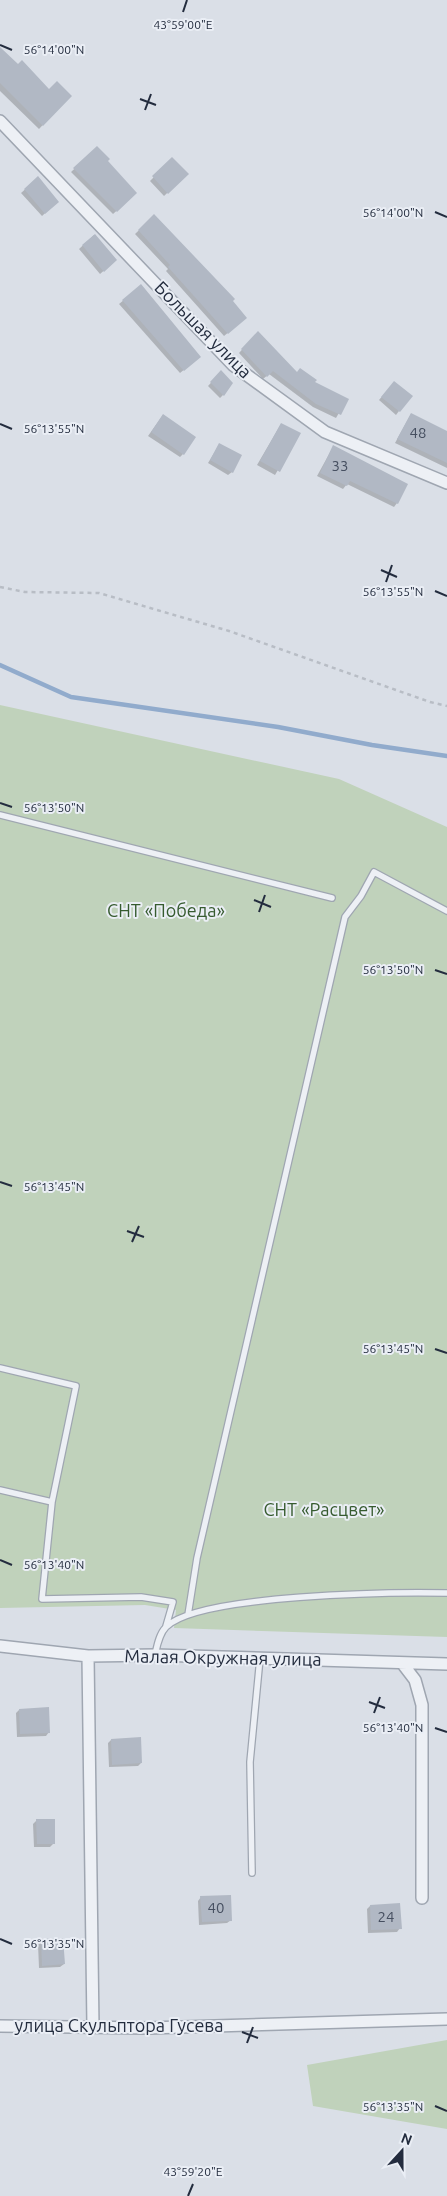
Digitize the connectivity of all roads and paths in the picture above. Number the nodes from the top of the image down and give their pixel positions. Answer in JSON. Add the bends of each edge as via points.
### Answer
{"nodes":[{"id":1,"x":0,"y":121,"type":"edge"},
{"id":2,"x":447,"y":483,"type":"edge"},
{"id":3,"x":0,"y":587,"type":"edge"},
{"id":4,"x":447,"y":706,"type":"edge"},
{"id":5,"x":0,"y":815,"type":"edge"},
{"id":6,"x":332,"y":898,"type":"dead end"},
{"id":7,"x":447,"y":911,"type":"edge"},
{"id":8,"x":0,"y":1368,"type":"edge"},
{"id":9,"x":0,"y":1490,"type":"edge"},
{"id":10,"x":52,"y":1502,"type":"junction"},
{"id":11,"x":447,"y":1593,"type":"edge"},
{"id":12,"x":188,"y":1615,"type":"junction"},
{"id":13,"x":166,"y":1626,"type":"junction"},
{"id":14,"x":0,"y":1646,"type":"edge"},
{"id":15,"x":155,"y":1655,"type":"junction"},
{"id":16,"x":88,"y":1656,"type":"junction"},
{"id":17,"x":260,"y":1658,"type":"junction"},
{"id":18,"x":402,"y":1663,"type":"junction"},
{"id":19,"x":447,"y":1664,"type":"edge"},
{"id":20,"x":252,"y":1873,"type":"dead end"},
{"id":21,"x":422,"y":1898,"type":"dead end"},
{"id":22,"x":447,"y":2019,"type":"edge"},
{"id":23,"x":0,"y":2026,"type":"edge"},
{"id":24,"x":93,"y":2027,"type":"junction"}],
"edges":[{"from":1,"to":2,"type":"street","name":"Большая улица","via":[[233,365],[325,432]]},
{"from":3,"to":4,"type":"path","via":[[25,592],[99,593],[229,631]]},
{"from":5,"to":6,"type":"lane"},
{"from":7,"to":12,"type":"lane","via":[[374,872],[345,917],[197,1558]]},
{"from":8,"to":10,"type":"lane","via":[[76,1386]]},
{"from":9,"to":10,"type":"lane"},
{"from":10,"to":13,"type":"lane","via":[[42,1599],[140,1597],[173,1602]]},
{"from":11,"to":12,"type":"lane","via":[[299,1597],[238,1604]]},
{"from":12,"to":13,"type":"lane"},
{"from":13,"to":15,"type":"lane"},
{"from":14,"to":16,"type":"street","name":"Малая Окружная улица"},
{"from":15,"to":16,"type":"street","name":"Малая Окружная улица"},
{"from":15,"to":17,"type":"street","name":"Малая Окружная улица"},
{"from":16,"to":24,"type":"street"},
{"from":17,"to":18,"type":"street","name":"Малая Окружная улица"},
{"from":17,"to":20,"type":"lane","via":[[250,1762]]},
{"from":18,"to":19,"type":"street","name":"Малая Окружная улица"},
{"from":18,"to":21,"type":"street","via":[[415,1680],[422,1705]]},
{"from":22,"to":24,"type":"street","name":"улица Скульптора Гусева"},
{"from":23,"to":24,"type":"street","name":"улица Скульптора Гусева"}]}
